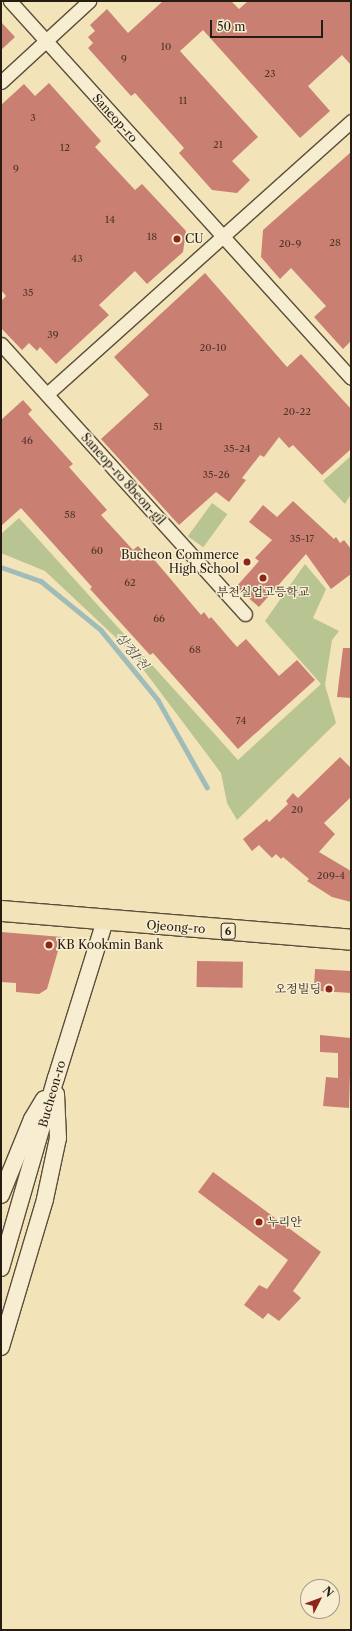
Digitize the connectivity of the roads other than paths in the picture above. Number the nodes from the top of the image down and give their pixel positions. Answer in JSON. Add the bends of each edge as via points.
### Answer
{"nodes":[{"id":1,"x":10,"y":1,"type":"edge"},
{"id":2,"x":90,"y":1,"type":"edge"},
{"id":3,"x":45,"y":41,"type":"junction"},
{"id":4,"x":1,"y":82,"type":"edge"},
{"id":5,"x":351,"y":121,"type":"edge"},
{"id":6,"x":221,"y":235,"type":"junction"},
{"id":7,"x":1,"y":344,"type":"edge"},
{"id":8,"x":351,"y":378,"type":"edge"},
{"id":9,"x":47,"y":394,"type":"junction"},
{"id":10,"x":245,"y":614,"type":"dead end"},
{"id":11,"x":1,"y":911,"type":"edge"},
{"id":12,"x":105,"y":921,"type":"junction"},
{"id":13,"x":351,"y":940,"type":"edge"},
{"id":14,"x":56,"y":1078,"type":"junction"},
{"id":15,"x":1,"y":1195,"type":"edge"},
{"id":16,"x":1,"y":1268,"type":"edge"},
{"id":17,"x":1,"y":1347,"type":"edge"}],
"edges":[{"from":1,"to":3,"type":"street","name":"Saneop-ro"},
{"from":2,"to":3,"type":"street"},
{"from":3,"to":4,"type":"street"},
{"from":3,"to":6,"type":"street","name":"Saneop-ro"},
{"from":5,"to":6,"type":"street"},
{"from":6,"to":8,"type":"street","name":"Saneop-ro"},
{"from":6,"to":9,"type":"street"},
{"from":7,"to":9,"type":"street","name":"Saneop-ro 8beon-gil"},
{"from":9,"to":10,"type":"street","name":"Saneop-ro 8beon-gil"},
{"from":11,"to":12,"type":"main road","name":"Ojeong-ro","number":"6"},
{"from":12,"to":13,"type":"main road","name":"Ojeong-ro","number":"6"},
{"from":12,"to":14,"type":"street","name":"Bucheon-ro"},
{"from":14,"to":15,"type":"street","via":[[32,1119]]},
{"from":14,"to":16,"type":"street","name":"Bucheon-ro"},
{"from":14,"to":17,"type":"street","via":[[58,1138],[46,1199]]}]}
